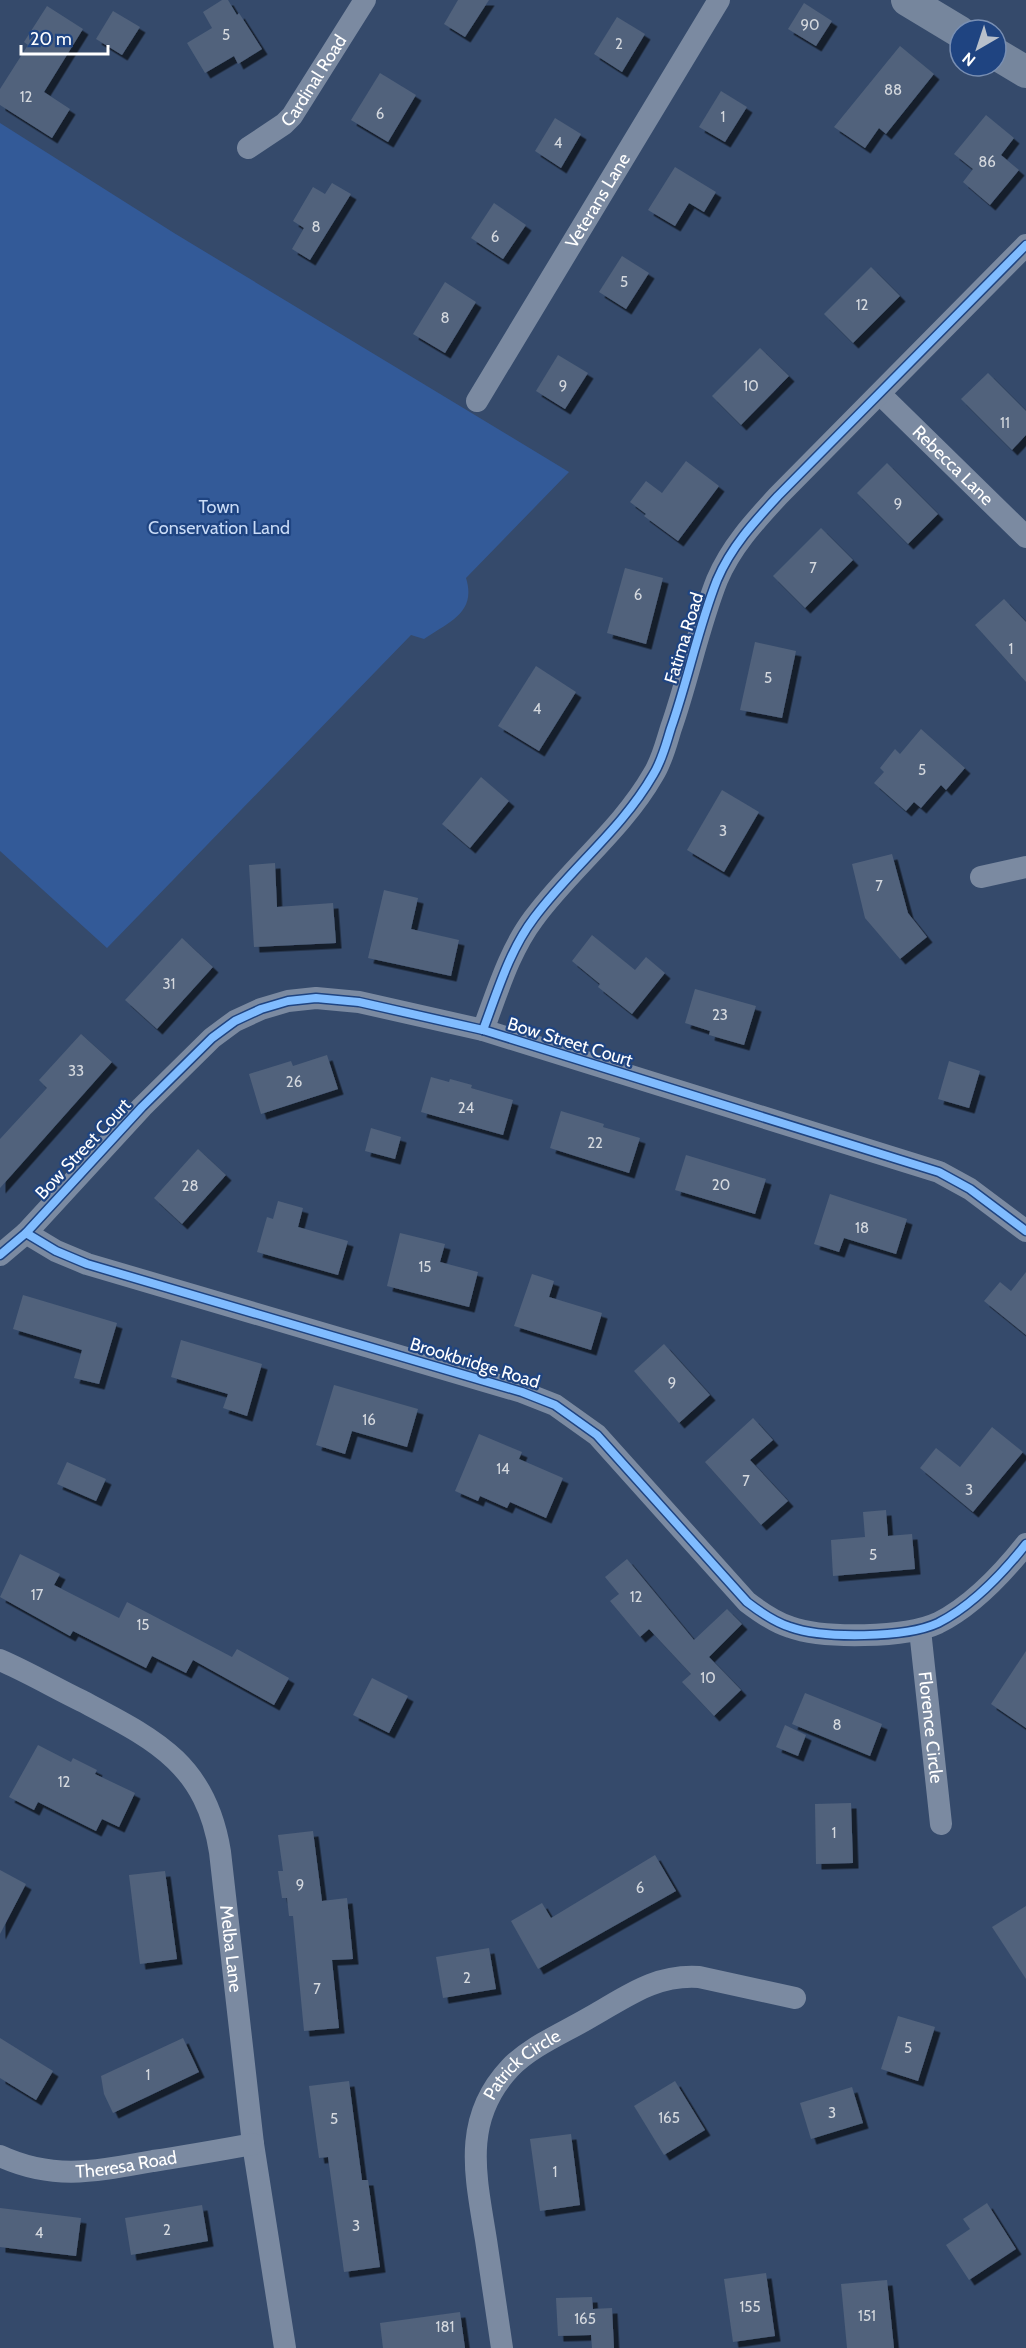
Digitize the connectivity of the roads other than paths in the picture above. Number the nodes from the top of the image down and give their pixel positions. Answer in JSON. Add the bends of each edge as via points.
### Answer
{"nodes":[{"id":1,"x":365,"y":0,"type":"edge"},
{"id":2,"x":719,"y":0,"type":"edge"},
{"id":3,"x":907,"y":0,"type":"edge"},
{"id":4,"x":948,"y":25,"type":"edge"},
{"id":5,"x":1008,"y":61,"type":"edge"},
{"id":6,"x":1026,"y":72,"type":"edge"},
{"id":7,"x":248,"y":148,"type":"dead end"},
{"id":8,"x":1026,"y":245,"type":"edge"},
{"id":9,"x":880,"y":394,"type":"junction"},
{"id":10,"x":477,"y":401,"type":"dead end"},
{"id":11,"x":1026,"y":537,"type":"edge"},
{"id":12,"x":1026,"y":867,"type":"edge"},
{"id":13,"x":981,"y":877,"type":"dead end"},
{"id":14,"x":483,"y":1030,"type":"junction"},
{"id":15,"x":1026,"y":1231,"type":"edge"},
{"id":16,"x":26,"y":1233,"type":"junction"},
{"id":17,"x":0,"y":1256,"type":"edge"},
{"id":18,"x":1026,"y":1544,"type":"edge"},
{"id":19,"x":920,"y":1630,"type":"junction"},
{"id":20,"x":3,"y":1668,"type":"edge"},
{"id":21,"x":941,"y":1824,"type":"dead end"},
{"id":22,"x":795,"y":1998,"type":"dead end"},
{"id":23,"x":253,"y":2144,"type":"junction"},
{"id":24,"x":0,"y":2156,"type":"edge"},
{"id":25,"x":285,"y":2348,"type":"edge"},
{"id":26,"x":502,"y":2348,"type":"edge"}],
"edges":[{"from":1,"to":7,"type":"street","name":"Cardinal Road","via":[[292,116]]},
{"from":2,"to":10,"type":"street","name":"Veterans Lane"},
{"from":3,"to":4,"type":"main road"},
{"from":5,"to":6,"type":"main road"},
{"from":8,"to":9,"type":"street","name":"Fatima Road"},
{"from":9,"to":11,"type":"street","name":"Rebecca Lane"},
{"from":9,"to":14,"type":"street","name":"Fatima Road","via":[[778,496],[733,550],[717,581],[655,773],[532,920],[514,951]]},
{"from":12,"to":13,"type":"street"},
{"from":14,"to":15,"type":"street","name":"Bow Street Court","via":[[939,1172],[970,1189]]},
{"from":14,"to":16,"type":"street","name":"Bow Street Court","via":[[331,998],[288,1001],[248,1014],[201,1047]]},
{"from":16,"to":17,"type":"street"},
{"from":16,"to":19,"type":"street","name":"Brookbridge Road","via":[[87,1264],[539,1398],[570,1414],[597,1435],[731,1585],[762,1613],[791,1628],[814,1633],[852,1635]]},
{"from":18,"to":19,"type":"street","name":"Brookbridge Road","via":[[962,1608]]},
{"from":19,"to":21,"type":"street","name":"Florence Circle"},
{"from":20,"to":23,"type":"street","name":"Melba Lane","via":[[150,1738],[182,1766],[206,1802],[217,1834]]},
{"from":22,"to":26,"type":"street","name":"Patrick Circle","via":[[699,1977],[657,1981],[538,2047],[500,2080],[483,2109],[474,2159]]},
{"from":23,"to":24,"type":"street","name":"Theresa Road","via":[[80,2173],[44,2171]]},
{"from":23,"to":25,"type":"street","name":"Melba Lane"}]}
